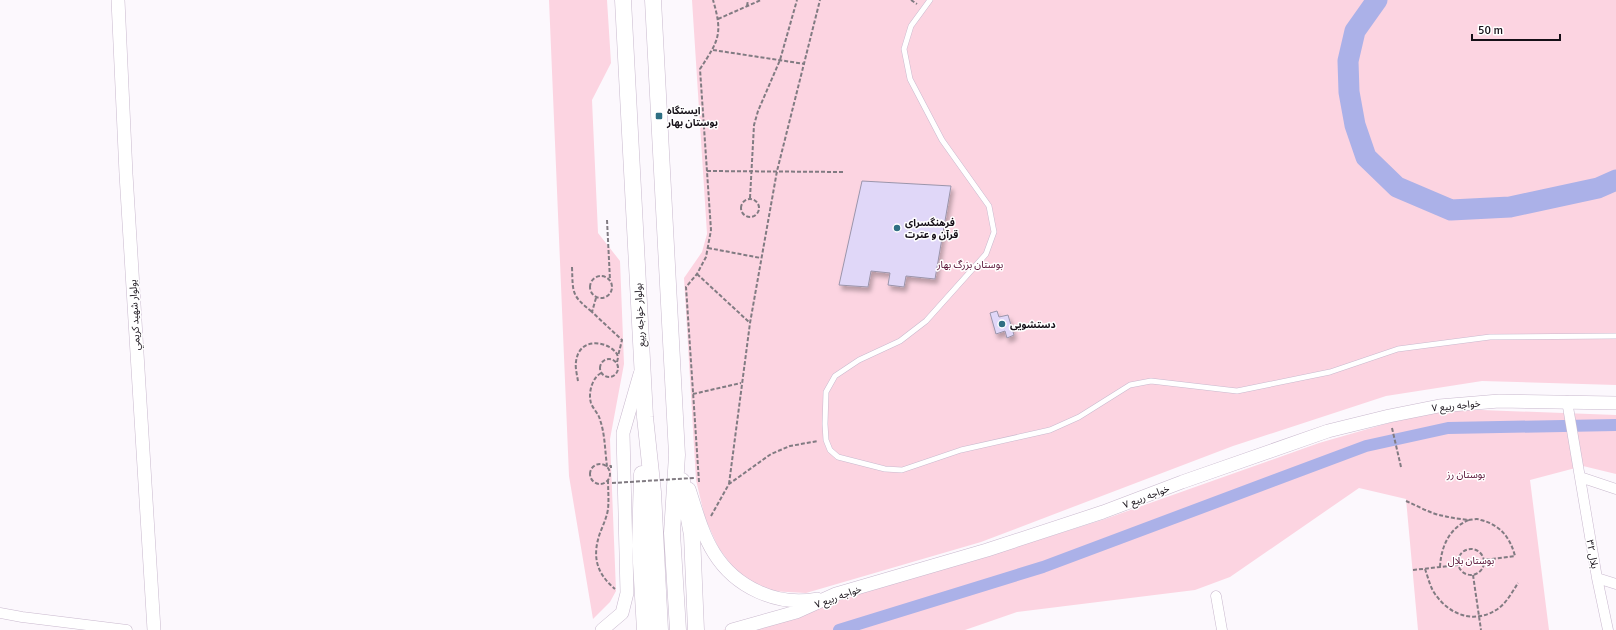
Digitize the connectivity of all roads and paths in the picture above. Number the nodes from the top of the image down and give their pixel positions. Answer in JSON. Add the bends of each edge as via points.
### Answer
{"nodes":[{"id":1,"x":118,"y":0,"type":"edge"},
{"id":2,"x":623,"y":0,"type":"edge"},
{"id":3,"x":653,"y":0,"type":"edge"},
{"id":4,"x":713,"y":0,"type":"edge"},
{"id":5,"x":748,"y":0,"type":"edge"},
{"id":6,"x":761,"y":0,"type":"edge"},
{"id":7,"x":797,"y":0,"type":"edge"},
{"id":8,"x":820,"y":0,"type":"edge"},
{"id":9,"x":930,"y":0,"type":"edge"},
{"id":10,"x":747,"y":6,"type":"junction"},
{"id":11,"x":718,"y":19,"type":"junction"},
{"id":12,"x":713,"y":50,"type":"junction"},
{"id":13,"x":780,"y":60,"type":"junction"},
{"id":14,"x":805,"y":64,"type":"junction"},
{"id":15,"x":707,"y":171,"type":"junction"},
{"id":16,"x":752,"y":171,"type":"junction"},
{"id":17,"x":777,"y":171,"type":"junction"},
{"id":18,"x":844,"y":172,"type":"dead end"},
{"id":19,"x":750,"y":198,"type":"junction"},
{"id":20,"x":607,"y":220,"type":"dead end"},
{"id":21,"x":708,"y":248,"type":"junction"},
{"id":22,"x":761,"y":258,"type":"junction"},
{"id":23,"x":572,"y":267,"type":"dead end"},
{"id":24,"x":697,"y":274,"type":"junction"},
{"id":25,"x":610,"y":280,"type":"junction"},
{"id":26,"x":596,"y":298,"type":"junction"},
{"id":27,"x":592,"y":312,"type":"junction"},
{"id":28,"x":750,"y":322,"type":"junction"},
{"id":29,"x":1616,"y":336,"type":"edge"},
{"id":30,"x":618,"y":357,"type":"junction"},
{"id":31,"x":617,"y":363,"type":"junction"},
{"id":32,"x":642,"y":368,"type":"junction"},
{"id":33,"x":601,"y":373,"type":"junction"},
{"id":34,"x":578,"y":381,"type":"dead end"},
{"id":35,"x":741,"y":384,"type":"junction"},
{"id":36,"x":693,"y":394,"type":"junction"},
{"id":37,"x":1616,"y":403,"type":"edge"},
{"id":38,"x":1568,"y":406,"type":"junction"},
{"id":39,"x":645,"y":417,"type":"junction"},
{"id":40,"x":1393,"y":432,"type":"dead end"},
{"id":41,"x":826,"y":440,"type":"junction"},
{"id":42,"x":677,"y":455,"type":"junction"},
{"id":43,"x":607,"y":466,"type":"junction"},
{"id":44,"x":611,"y":466,"type":"dead end"},
{"id":45,"x":1401,"y":467,"type":"dead end"},
{"id":46,"x":1580,"y":477,"type":"junction"},
{"id":47,"x":694,"y":478,"type":"dead end"},
{"id":48,"x":608,"y":480,"type":"junction"},
{"id":49,"x":612,"y":483,"type":"dead end"},
{"id":50,"x":699,"y":484,"type":"dead end"},
{"id":51,"x":728,"y":484,"type":"junction"},
{"id":52,"x":1616,"y":489,"type":"edge"},
{"id":53,"x":1406,"y":501,"type":"dead end"},
{"id":54,"x":707,"y":511,"type":"dead end"},
{"id":55,"x":1469,"y":520,"type":"junction"},
{"id":56,"x":1484,"y":560,"type":"junction"},
{"id":57,"x":1458,"y":565,"type":"junction"},
{"id":58,"x":1440,"y":567,"type":"junction"},
{"id":59,"x":1425,"y":569,"type":"junction"},
{"id":60,"x":1413,"y":570,"type":"dead end"},
{"id":61,"x":1473,"y":575,"type":"junction"},
{"id":62,"x":1597,"y":578,"type":"junction"},
{"id":63,"x":1518,"y":583,"type":"dead end"},
{"id":64,"x":1616,"y":584,"type":"edge"},
{"id":65,"x":627,"y":593,"type":"junction"},
{"id":66,"x":836,"y":594,"type":"junction"},
{"id":67,"x":1216,"y":596,"type":"dead end"},
{"id":68,"x":0,"y":613,"type":"edge"},
{"id":69,"x":1480,"y":617,"type":"junction"},
{"id":70,"x":127,"y":630,"type":"edge"},
{"id":71,"x":154,"y":630,"type":"edge"},
{"id":72,"x":602,"y":630,"type":"edge"},
{"id":73,"x":645,"y":630,"type":"edge"},
{"id":74,"x":660,"y":630,"type":"edge"},
{"id":75,"x":678,"y":630,"type":"edge"},
{"id":76,"x":696,"y":630,"type":"edge"},
{"id":77,"x":732,"y":630,"type":"edge"},
{"id":78,"x":1222,"y":630,"type":"edge"},
{"id":79,"x":1481,"y":630,"type":"edge"},
{"id":80,"x":1608,"y":630,"type":"edge"}],
"edges":[{"from":1,"to":71,"type":"street","name":"بولوار شهيد كريمي"},
{"from":2,"to":32,"type":"main road","name":"بولوار خواجه ربیع"},
{"from":3,"to":42,"type":"main road"},
{"from":4,"to":11,"type":"path"},
{"from":5,"to":10,"type":"path"},
{"from":6,"to":10,"type":"path"},
{"from":7,"to":13,"type":"path"},
{"from":8,"to":14,"type":"path"},
{"from":9,"to":41,"type":"lane","via":[[911,26],[904,49],[910,79],[942,140],[989,206],[994,232],[986,254],[926,321],[900,341],[860,360],[835,376],[826,392]]},
{"from":10,"to":11,"type":"path"},
{"from":11,"to":12,"type":"path","via":[[719,32]]},
{"from":12,"to":13,"type":"path"},
{"from":12,"to":15,"type":"path","via":[[700,69]]},
{"from":13,"to":14,"type":"path"},
{"from":13,"to":16,"type":"path","via":[[754,125]]},
{"from":14,"to":17,"type":"path"},
{"from":15,"to":16,"type":"path"},
{"from":15,"to":21,"type":"path","via":[[711,230]]},
{"from":16,"to":17,"type":"path"},
{"from":16,"to":19,"type":"path"},
{"from":17,"to":18,"type":"path"},
{"from":17,"to":22,"type":"path"},
{"from":19,"to":19,"type":"path","via":[[743,202],[741,209],[750,217],[757,213],[759,206]]},
{"from":20,"to":25,"type":"path"},
{"from":21,"to":22,"type":"path"},
{"from":21,"to":24,"type":"path"},
{"from":22,"to":28,"type":"path"},
{"from":23,"to":27,"type":"path","via":[[574,296]]},
{"from":24,"to":28,"type":"path"},
{"from":24,"to":36,"type":"path","via":[[686,287]]},
{"from":25,"to":26,"type":"path","via":[[612,292],[605,298]]},
{"from":25,"to":26,"type":"path","via":[[598,276],[591,282],[590,291]]},
{"from":26,"to":27,"type":"path"},
{"from":27,"to":30,"type":"path","via":[[622,340]]},
{"from":28,"to":35,"type":"path"},
{"from":29,"to":41,"type":"lane","via":[[1490,337],[1398,349],[1330,372],[1237,391],[1151,381],[1130,385],[1079,417],[1050,430],[961,450],[902,470],[885,469],[838,457],[830,450]]},
{"from":30,"to":31,"type":"path"},
{"from":30,"to":34,"type":"path","via":[[615,351],[603,344],[586,344],[580,349],[576,362]]},
{"from":31,"to":33,"type":"path","via":[[614,360],[606,360],[600,365]]},
{"from":31,"to":33,"type":"path","via":[[616,375],[608,377]]},
{"from":32,"to":39,"type":"main road","name":"بولوار خواجه ربیع"},
{"from":32,"to":65,"type":"street","via":[[622,433]]},
{"from":33,"to":43,"type":"path","via":[[593,384],[591,403],[600,420]]},
{"from":35,"to":36,"type":"path"},
{"from":35,"to":51,"type":"path"},
{"from":36,"to":50,"type":"path"},
{"from":37,"to":38,"type":"street","name":"خواجه ربیع ۷"},
{"from":38,"to":46,"type":"street","name":"بلال ۳۲"},
{"from":38,"to":66,"type":"street","name":"خواجه ربیع ۷","via":[[1500,401],[1439,406],[1328,431],[1096,515]]},
{"from":39,"to":73,"type":"main road","via":[[640,546]]},
{"from":39,"to":74,"type":"main road","name":"بولوار خواجه ربیع","via":[[653,492]]},
{"from":40,"to":45,"type":"path"},
{"from":41,"to":51,"type":"path","via":[[790,446],[771,454]]},
{"from":42,"to":66,"type":"street","via":[[708,541],[729,572],[750,587],[773,597],[811,600]]},
{"from":42,"to":75,"type":"main road","via":[[672,533]]},
{"from":42,"to":76,"type":"main road","via":[[692,535]]},
{"from":43,"to":44,"type":"path"},
{"from":43,"to":48,"type":"path","via":[[610,473]]},
{"from":43,"to":48,"type":"path","via":[[596,465],[590,474],[597,483],[601,484]]},
{"from":46,"to":52,"type":"street"},
{"from":46,"to":62,"type":"street","name":"بلال ۳۲"},
{"from":47,"to":49,"type":"path","bridge":true},
{"from":48,"to":65,"type":"path","via":[[608,509],[597,544],[597,563],[601,575],[614,589]]},
{"from":51,"to":54,"type":"path","via":[[709,518]]},
{"from":53,"to":55,"type":"path","via":[[1431,513]]},
{"from":55,"to":56,"type":"path","via":[[1480,519],[1496,528],[1507,536],[1512,545],[1515,556]]},
{"from":55,"to":58,"type":"path","via":[[1460,523],[1447,539],[1441,554]]},
{"from":56,"to":57,"type":"path","via":[[1479,552],[1469,549],[1460,554]]},
{"from":56,"to":61,"type":"path","via":[[1482,570]]},
{"from":57,"to":58,"type":"path"},
{"from":57,"to":61,"type":"path","via":[[1464,573]]},
{"from":58,"to":59,"type":"path"},
{"from":59,"to":60,"type":"path"},
{"from":59,"to":69,"type":"path","via":[[1434,593],[1442,602],[1463,616]]},
{"from":61,"to":69,"type":"path"},
{"from":62,"to":64,"type":"street"},
{"from":62,"to":80,"type":"street","name":"بلال ۳۲"},
{"from":63,"to":69,"type":"path","via":[[1501,607],[1487,616]]},
{"from":65,"to":72,"type":"street","via":[[622,612]]},
{"from":66,"to":77,"type":"street","name":"خواجه ربیع ۷","via":[[796,612]]},
{"from":67,"to":78,"type":"street"},
{"from":68,"to":70,"type":"street"},
{"from":69,"to":79,"type":"path"}]}
